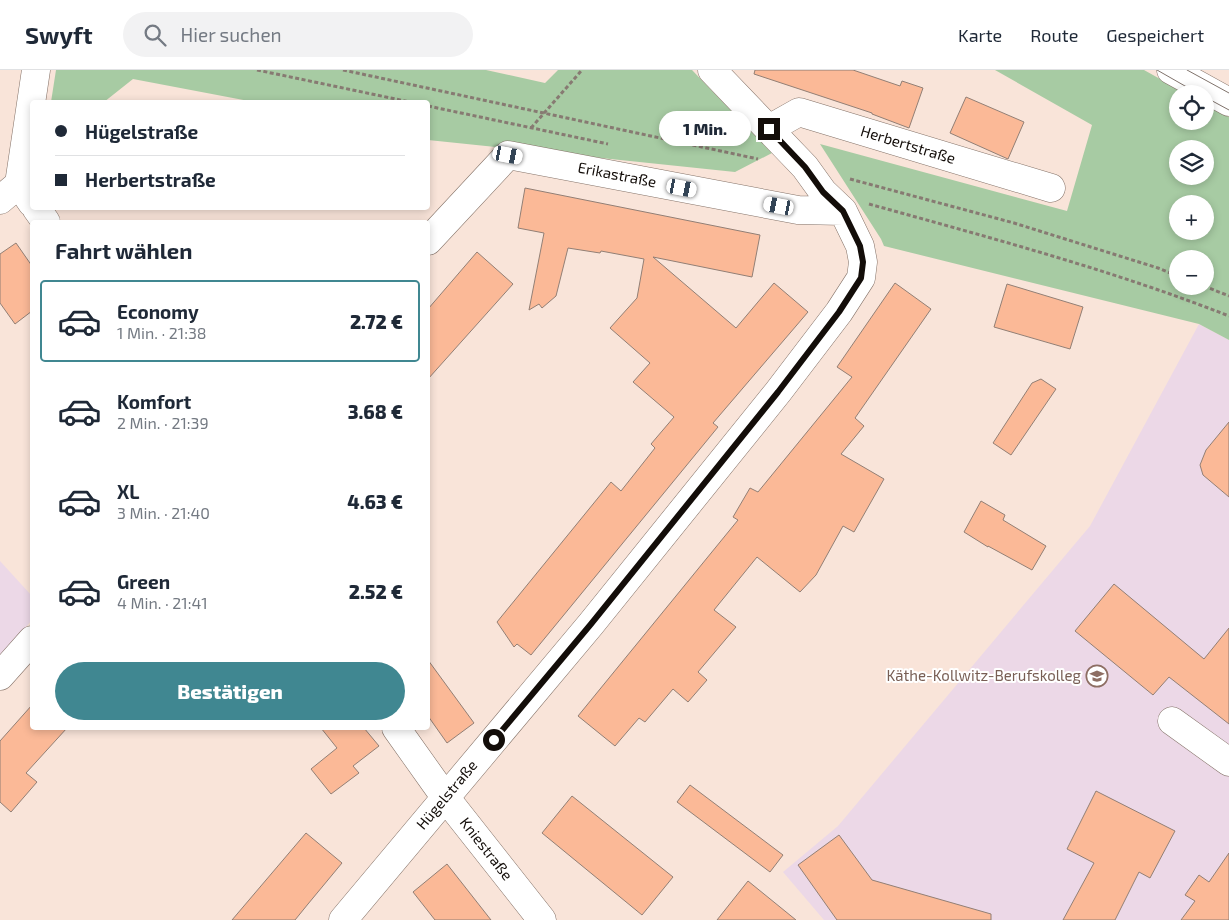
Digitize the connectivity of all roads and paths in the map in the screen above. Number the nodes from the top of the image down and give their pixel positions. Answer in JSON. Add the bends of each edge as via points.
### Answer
{"nodes":[{"id":1,"x":36,"y":70,"type":"edge"},
{"id":2,"x":257,"y":70,"type":"edge"},
{"id":3,"x":582,"y":70,"type":"edge"},
{"id":4,"x":712,"y":70,"type":"edge"},
{"id":5,"x":1171,"y":70,"type":"edge"},
{"id":6,"x":31,"y":100,"type":"edge"},
{"id":7,"x":400,"y":100,"type":"edge"},
{"id":8,"x":1229,"y":102,"type":"edge"},
{"id":9,"x":30,"y":110,"type":"edge"},
{"id":10,"x":769,"y":129,"type":"junction"},
{"id":11,"x":508,"y":155,"type":"junction"},
{"id":12,"x":1051,"y":188,"type":"dead end"},
{"id":13,"x":17,"y":196,"type":"edge"},
{"id":14,"x":843,"y":211,"type":"junction"},
{"id":15,"x":430,"y":239,"type":"edge"},
{"id":16,"x":1214,"y":290,"type":"edge"},
{"id":17,"x":1229,"y":296,"type":"edge"},
{"id":18,"x":30,"y":642,"type":"edge"},
{"id":19,"x":0,"y":676,"type":"edge"},
{"id":20,"x":1172,"y":721,"type":"dead end"},
{"id":21,"x":397,"y":730,"type":"edge"},
{"id":22,"x":1229,"y":762,"type":"edge"},
{"id":23,"x":445,"y":797,"type":"junction"},
{"id":24,"x":343,"y":920,"type":"edge"},
{"id":25,"x":542,"y":920,"type":"edge"}],
"edges":[{"from":1,"to":6,"type":"street"},
{"from":2,"to":7,"type":"path"},
{"from":3,"to":11,"type":"path"},
{"from":4,"to":10,"type":"street"},
{"from":5,"to":8,"type":"street"},
{"from":9,"to":13,"type":"street"},
{"from":10,"to":12,"type":"street","name":"Herbertstraße","via":[[799,112]]},
{"from":10,"to":14,"type":"street","name":"Hügelstraße"},
{"from":11,"to":14,"type":"street","name":"Erikastraße","via":[[798,210]]},
{"from":11,"to":15,"type":"street"},
{"from":14,"to":23,"type":"street","name":"Hügelstraße","via":[[860,246],[863,262],[861,278],[839,312],[591,624]]},
{"from":16,"to":17,"type":"path"},
{"from":18,"to":19,"type":"street"},
{"from":20,"to":22,"type":"street"},
{"from":21,"to":23,"type":"street","name":"Kniestraße"},
{"from":23,"to":24,"type":"street","name":"Hügelstraße"},
{"from":23,"to":25,"type":"street","name":"Kniestraße"}]}
